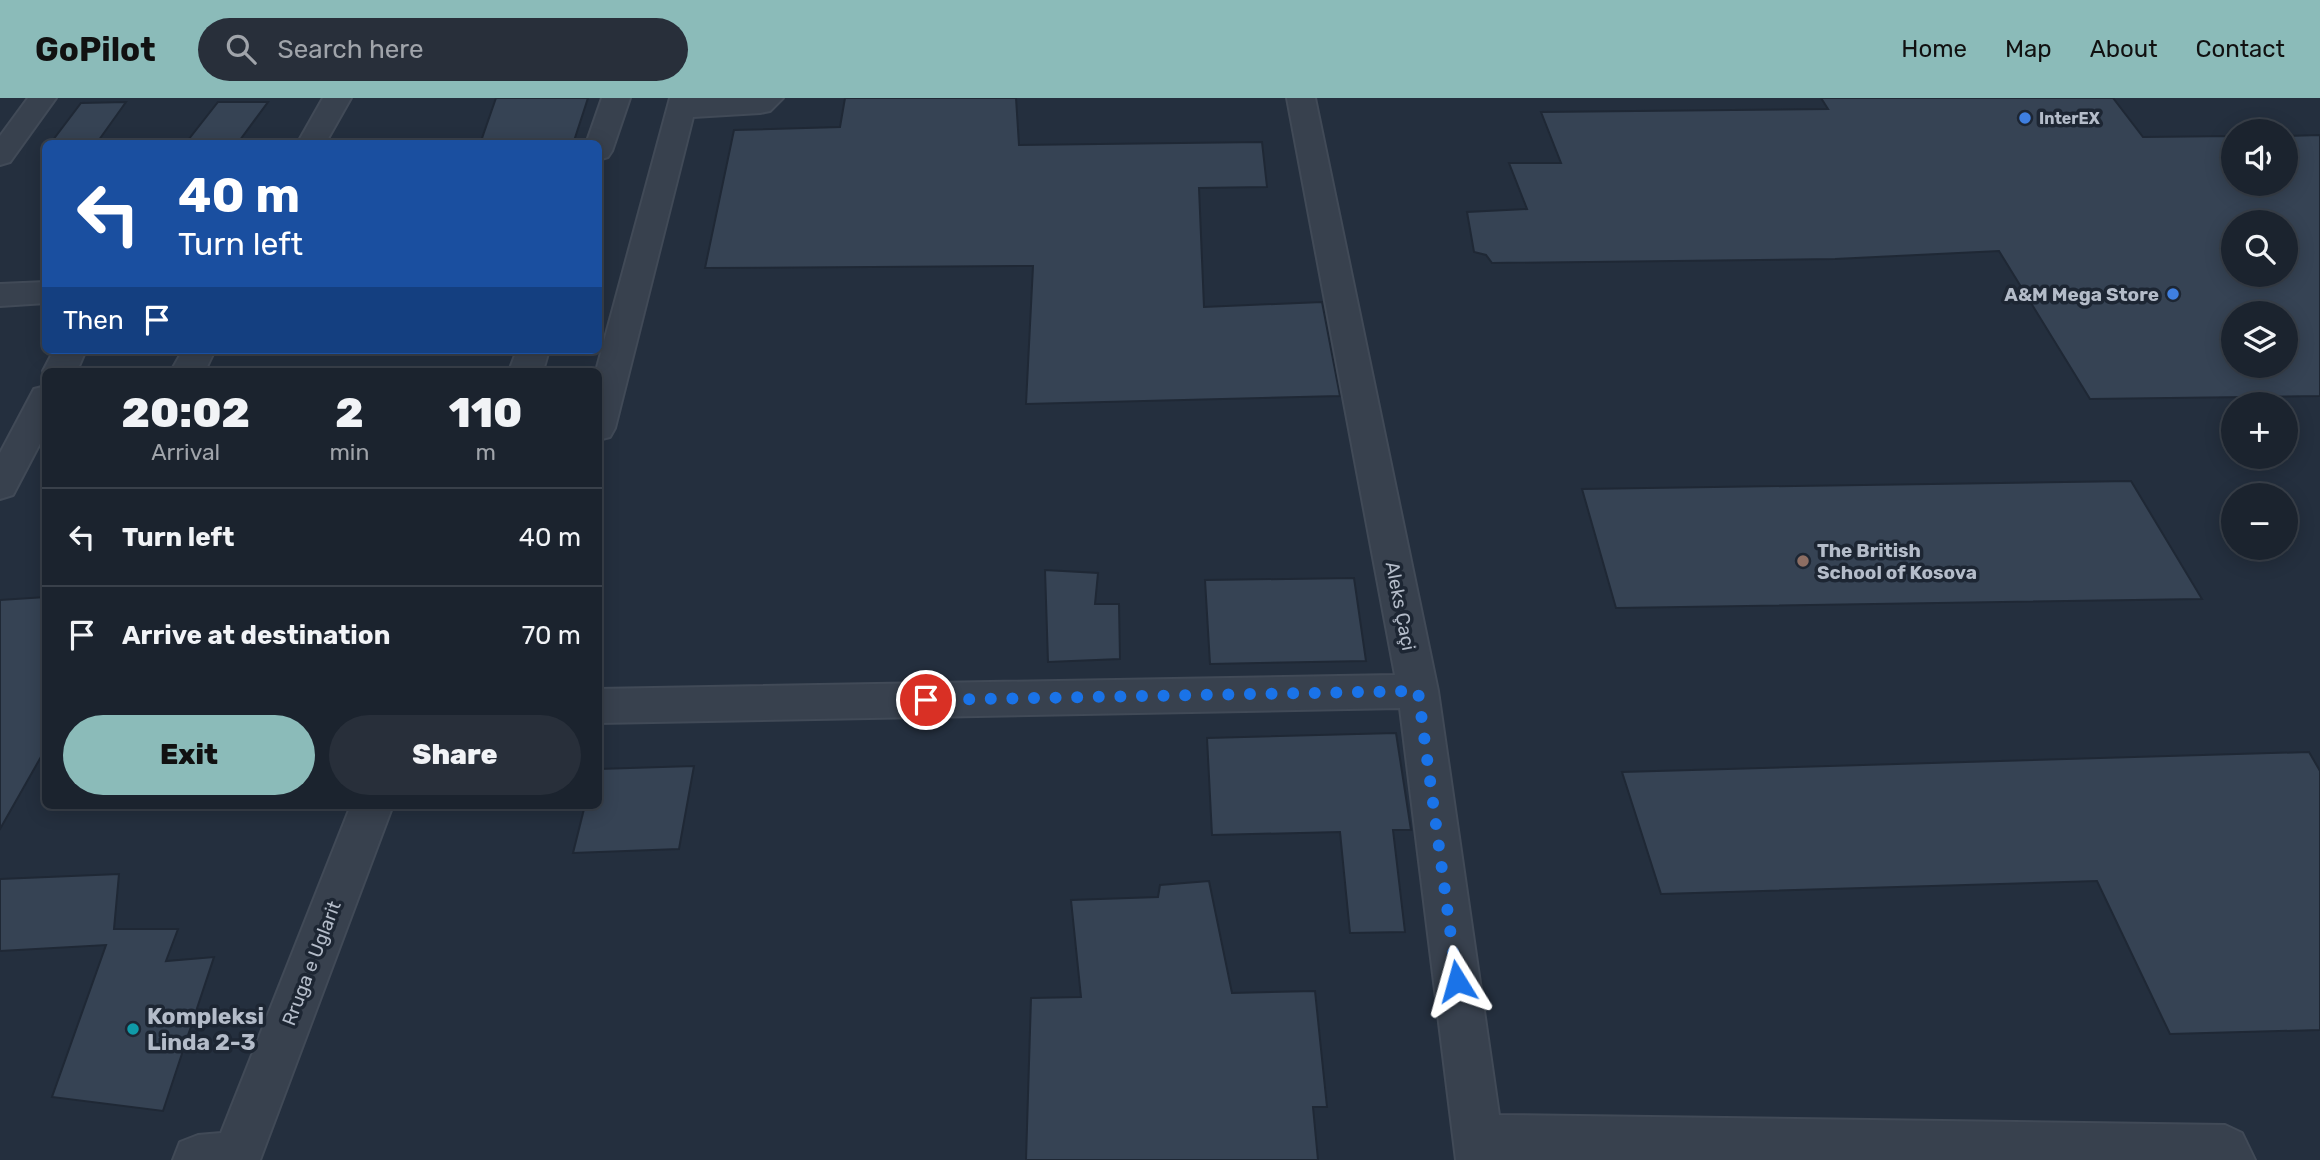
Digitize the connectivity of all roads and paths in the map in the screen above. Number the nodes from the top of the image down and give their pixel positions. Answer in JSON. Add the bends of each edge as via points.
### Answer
{"nodes":[{"id":1,"x":42,"y":98,"type":"edge"},
{"id":2,"x":337,"y":98,"type":"edge"},
{"id":3,"x":616,"y":98,"type":"edge"},
{"id":4,"x":769,"y":98,"type":"edge"},
{"id":5,"x":1301,"y":98,"type":"edge"},
{"id":6,"x":683,"y":104,"type":"edge"},
{"id":7,"x":313,"y":140,"type":"edge"},
{"id":8,"x":602,"y":140,"type":"edge"},
{"id":9,"x":0,"y":156,"type":"edge"},
{"id":10,"x":42,"y":292,"type":"edge"},
{"id":11,"x":0,"y":295,"type":"edge"},
{"id":12,"x":42,"y":406,"type":"edge"},
{"id":13,"x":602,"y":413,"type":"edge"},
{"id":14,"x":0,"y":486,"type":"edge"},
{"id":15,"x":1418,"y":691,"type":"junction"},
{"id":16,"x":602,"y":706,"type":"edge"},
{"id":17,"x":370,"y":809,"type":"edge"},
{"id":18,"x":1480,"y":1150,"type":"edge"},
{"id":19,"x":223,"y":1159,"type":"edge"},
{"id":20,"x":2230,"y":1160,"type":"edge"}],
"edges":[{"from":1,"to":9,"type":"street"},
{"from":2,"to":7,"type":"street"},
{"from":3,"to":8,"type":"street"},
{"from":4,"to":6,"type":"street","via":[[760,105]]},
{"from":5,"to":15,"type":"street","name":"Aleks Çaçi"},
{"from":6,"to":13,"type":"street"},
{"from":10,"to":11,"type":"street"},
{"from":12,"to":14,"type":"street"},
{"from":15,"to":16,"type":"street"},
{"from":15,"to":18,"type":"street","name":"Aleks Çaçi"},
{"from":17,"to":19,"type":"street","name":"Rruga e Uglarit"},
{"from":18,"to":20,"type":"street","via":[[2225,1150]]}]}
